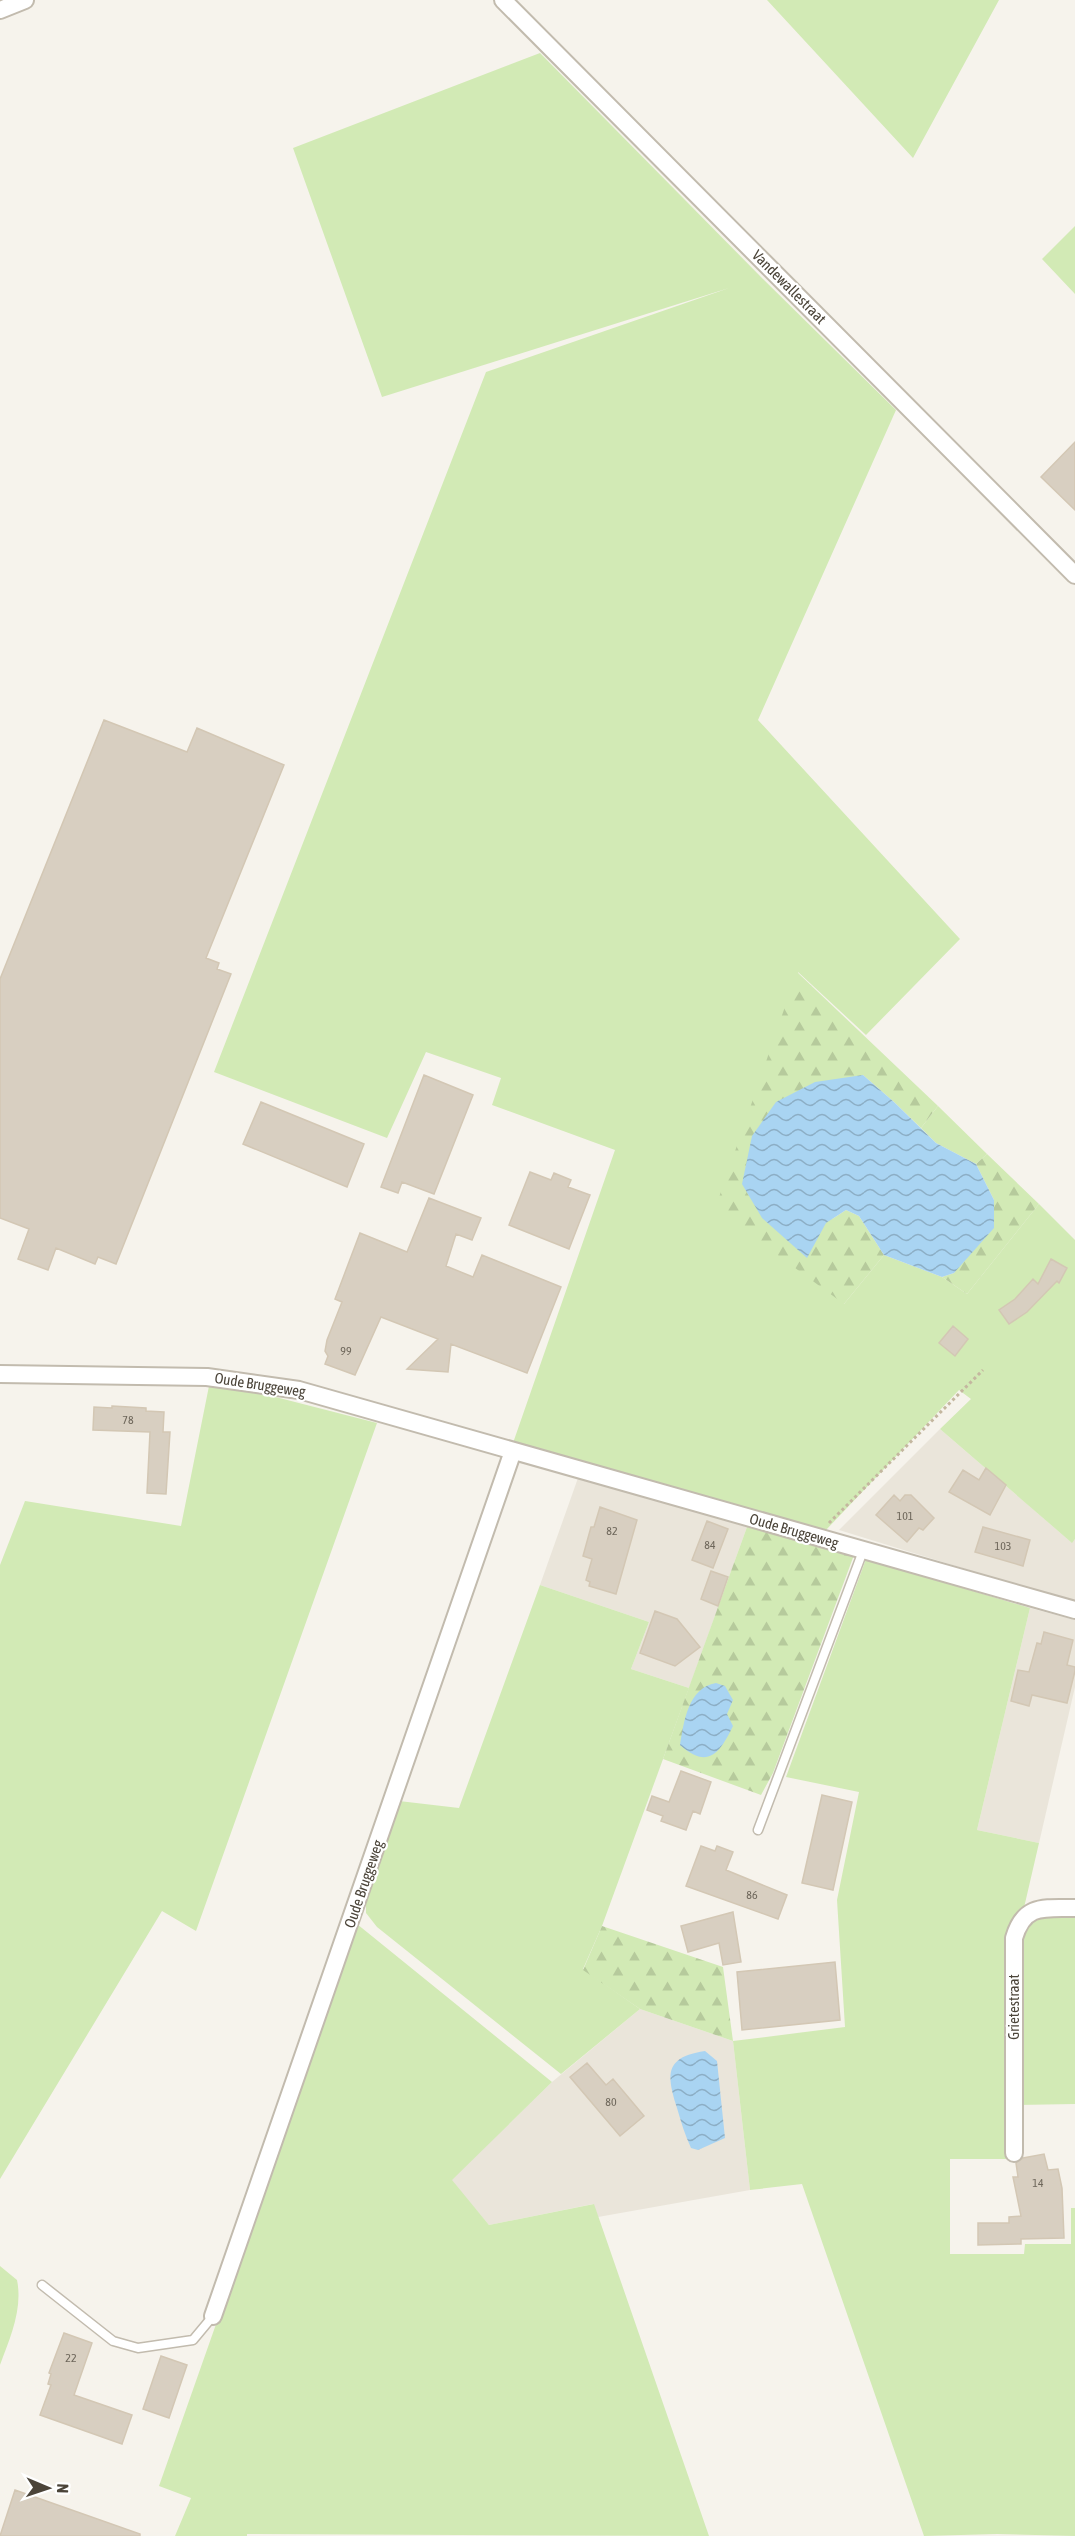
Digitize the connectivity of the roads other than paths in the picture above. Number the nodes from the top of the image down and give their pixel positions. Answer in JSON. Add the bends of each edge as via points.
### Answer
{"nodes":[{"id":1,"x":24,"y":0,"type":"edge"},
{"id":2,"x":503,"y":0,"type":"edge"},
{"id":3,"x":0,"y":10,"type":"edge"},
{"id":4,"x":1075,"y":575,"type":"edge"},
{"id":5,"x":0,"y":1374,"type":"edge"},
{"id":6,"x":513,"y":1451,"type":"junction"},
{"id":7,"x":862,"y":1551,"type":"junction"},
{"id":8,"x":1075,"y":1610,"type":"edge"},
{"id":9,"x":758,"y":1830,"type":"dead end"},
{"id":10,"x":1075,"y":1908,"type":"edge"},
{"id":11,"x":1014,"y":2153,"type":"dead end"},
{"id":12,"x":42,"y":2285,"type":"dead end"},
{"id":13,"x":213,"y":2316,"type":"joint"}],
"edges":[{"from":1,"to":3,"type":"street"},
{"from":2,"to":4,"type":"street","name":"Vandewallestraat"},
{"from":5,"to":6,"type":"street","name":"Oude Bruggeweg","via":[[176,1376],[250,1382],[299,1390]]},
{"from":6,"to":7,"type":"street","name":"Oude Bruggeweg"},
{"from":6,"to":13,"type":"street","name":"Oude Bruggeweg"},
{"from":7,"to":8,"type":"street","name":"Oude Bruggeweg"},
{"from":7,"to":9,"type":"lane"},
{"from":10,"to":11,"type":"street","name":"Grietestraat","via":[[1027,1913],[1014,1938]]},
{"from":12,"to":13,"type":"lane","via":[[113,2341],[138,2348],[193,2340]]}]}
